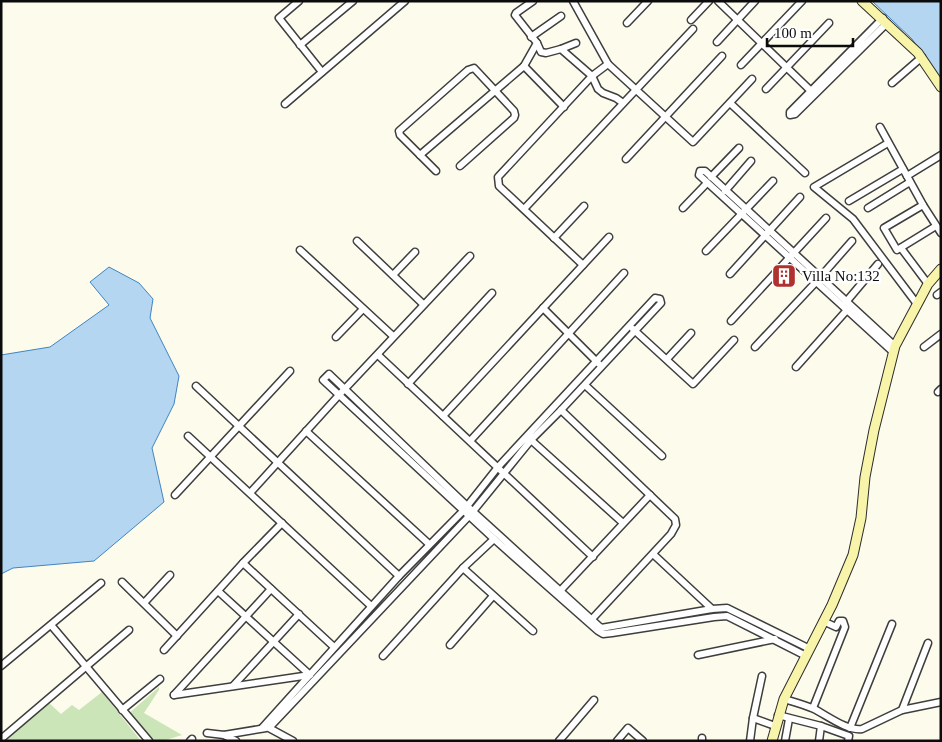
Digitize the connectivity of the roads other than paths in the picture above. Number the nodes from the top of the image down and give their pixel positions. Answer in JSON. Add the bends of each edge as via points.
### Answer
{"nodes":[{"id":1,"x":299,"y":1,"type":"edge"},
{"id":2,"x":353,"y":1,"type":"edge"},
{"id":3,"x":405,"y":1,"type":"edge"},
{"id":4,"x":533,"y":1,"type":"edge"},
{"id":5,"x":573,"y":1,"type":"edge"},
{"id":6,"x":648,"y":1,"type":"edge"},
{"id":7,"x":709,"y":1,"type":"edge"},
{"id":8,"x":718,"y":1,"type":"edge"},
{"id":9,"x":756,"y":1,"type":"edge"},
{"id":10,"x":802,"y":1,"type":"edge"},
{"id":11,"x":862,"y":1,"type":"edge"},
{"id":12,"x":561,"y":16,"type":"dead end"},
{"id":13,"x":691,"y":20,"type":"dead end"},
{"id":14,"x":885,"y":20,"type":"junction"},
{"id":15,"x":738,"y":21,"type":"junction"},
{"id":16,"x":627,"y":23,"type":"dead end"},
{"id":17,"x":828,"y":23,"type":"dead end"},
{"id":18,"x":693,"y":29,"type":"dead end"},
{"id":19,"x":531,"y":37,"type":"junction"},
{"id":20,"x":576,"y":42,"type":"dead end"},
{"id":21,"x":717,"y":42,"type":"dead end"},
{"id":22,"x":300,"y":44,"type":"junction"},
{"id":23,"x":537,"y":44,"type":"junction"},
{"id":24,"x":762,"y":44,"type":"junction"},
{"id":25,"x":561,"y":49,"type":"junction"},
{"id":26,"x":722,"y":56,"type":"dead end"},
{"id":27,"x":922,"y":58,"type":"junction"},
{"id":28,"x":608,"y":64,"type":"junction"},
{"id":29,"x":741,"y":65,"type":"dead end"},
{"id":30,"x":524,"y":66,"type":"junction"},
{"id":31,"x":787,"y":67,"type":"junction"},
{"id":32,"x":322,"y":72,"type":"junction"},
{"id":33,"x":592,"y":76,"type":"junction"},
{"id":34,"x":752,"y":79,"type":"dead end"},
{"id":35,"x":892,"y":82,"type":"dead end"},
{"id":36,"x":941,"y":87,"type":"edge"},
{"id":37,"x":766,"y":89,"type":"dead end"},
{"id":38,"x":495,"y":90,"type":"junction"},
{"id":39,"x":636,"y":90,"type":"junction"},
{"id":40,"x":623,"y":103,"type":"junction"},
{"id":41,"x":730,"y":103,"type":"junction"},
{"id":42,"x":285,"y":104,"type":"dead end"},
{"id":43,"x":564,"y":107,"type":"junction"},
{"id":44,"x":666,"y":116,"type":"junction"},
{"id":45,"x":880,"y":127,"type":"dead end"},
{"id":46,"x":888,"y":143,"type":"junction"},
{"id":47,"x":738,"y":148,"type":"dead end"},
{"id":48,"x":420,"y":155,"type":"junction"},
{"id":49,"x":941,"y":155,"type":"edge"},
{"id":50,"x":626,"y":160,"type":"dead end"},
{"id":51,"x":752,"y":161,"type":"dead end"},
{"id":52,"x":460,"y":166,"type":"dead end"},
{"id":53,"x":436,"y":171,"type":"dead end"},
{"id":54,"x":905,"y":172,"type":"junction"},
{"id":55,"x":805,"y":173,"type":"dead end"},
{"id":56,"x":709,"y":180,"type":"junction"},
{"id":57,"x":773,"y":182,"type":"dead end"},
{"id":58,"x":910,"y":182,"type":"junction"},
{"id":59,"x":725,"y":191,"type":"junction"},
{"id":60,"x":800,"y":197,"type":"dead end"},
{"id":61,"x":849,"y":201,"type":"dead end"},
{"id":62,"x":922,"y":205,"type":"junction"},
{"id":63,"x":584,"y":206,"type":"dead end"},
{"id":64,"x":683,"y":208,"type":"dead end"},
{"id":65,"x":868,"y":208,"type":"dead end"},
{"id":66,"x":524,"y":209,"type":"junction"},
{"id":67,"x":744,"y":212,"type":"junction"},
{"id":68,"x":826,"y":218,"type":"dead end"},
{"id":69,"x":936,"y":226,"type":"junction"},
{"id":70,"x":941,"y":232,"type":"edge"},
{"id":71,"x":767,"y":234,"type":"junction"},
{"id":72,"x":609,"y":237,"type":"dead end"},
{"id":73,"x":554,"y":238,"type":"junction"},
{"id":74,"x":357,"y":241,"type":"dead end"},
{"id":75,"x":852,"y":241,"type":"dead end"},
{"id":76,"x":901,"y":248,"type":"junction"},
{"id":77,"x":300,"y":250,"type":"dead end"},
{"id":78,"x":706,"y":251,"type":"dead end"},
{"id":79,"x":415,"y":252,"type":"dead end"},
{"id":80,"x":470,"y":256,"type":"dead end"},
{"id":81,"x":792,"y":257,"type":"junction"},
{"id":82,"x":878,"y":264,"type":"dead end"},
{"id":83,"x":583,"y":265,"type":"junction"},
{"id":84,"x":941,"y":269,"type":"edge"},
{"id":85,"x":624,"y":273,"type":"dead end"},
{"id":86,"x":730,"y":274,"type":"dead end"},
{"id":87,"x":393,"y":275,"type":"junction"},
{"id":88,"x":818,"y":280,"type":"junction"},
{"id":89,"x":928,"y":284,"type":"junction"},
{"id":90,"x":492,"y":293,"type":"dead end"},
{"id":91,"x":846,"y":302,"type":"junction"},
{"id":92,"x":423,"y":304,"type":"junction"},
{"id":93,"x":917,"y":304,"type":"junction"},
{"id":94,"x":363,"y":308,"type":"junction"},
{"id":95,"x":543,"y":308,"type":"junction"},
{"id":96,"x":847,"y":310,"type":"junction"},
{"id":97,"x":731,"y":321,"type":"dead end"},
{"id":98,"x":632,"y":328,"type":"junction"},
{"id":99,"x":690,"y":334,"type":"dead end"},
{"id":100,"x":941,"y":334,"type":"edge"},
{"id":101,"x":569,"y":335,"type":"junction"},
{"id":102,"x":336,"y":336,"type":"dead end"},
{"id":103,"x":393,"y":336,"type":"junction"},
{"id":104,"x":734,"y":340,"type":"dead end"},
{"id":105,"x":755,"y":347,"type":"dead end"},
{"id":106,"x":924,"y":347,"type":"dead end"},
{"id":107,"x":894,"y":349,"type":"junction"},
{"id":108,"x":378,"y":355,"type":"junction"},
{"id":109,"x":667,"y":359,"type":"junction"},
{"id":110,"x":599,"y":364,"type":"junction"},
{"id":111,"x":796,"y":367,"type":"dead end"},
{"id":112,"x":290,"y":370,"type":"dead end"},
{"id":113,"x":408,"y":384,"type":"junction"},
{"id":114,"x":585,"y":385,"type":"junction"},
{"id":115,"x":196,"y":386,"type":"dead end"},
{"id":116,"x":344,"y":389,"type":"junction"},
{"id":117,"x":339,"y":395,"type":"junction"},
{"id":118,"x":561,"y":410,"type":"junction"},
{"id":119,"x":443,"y":416,"type":"junction"},
{"id":120,"x":239,"y":426,"type":"junction"},
{"id":121,"x":306,"y":431,"type":"junction"},
{"id":122,"x":188,"y":436,"type":"dead end"},
{"id":123,"x":532,"y":440,"type":"junction"},
{"id":124,"x":470,"y":441,"type":"junction"},
{"id":125,"x":662,"y":456,"type":"dead end"},
{"id":126,"x":210,"y":457,"type":"junction"},
{"id":127,"x":278,"y":462,"type":"junction"},
{"id":128,"x":498,"y":467,"type":"junction"},
{"id":129,"x":504,"y":472,"type":"junction"},
{"id":130,"x":250,"y":493,"type":"junction"},
{"id":131,"x":175,"y":495,"type":"dead end"},
{"id":132,"x":650,"y":495,"type":"junction"},
{"id":133,"x":465,"y":508,"type":"junction"},
{"id":134,"x":471,"y":513,"type":"junction"},
{"id":135,"x":282,"y":523,"type":"junction"},
{"id":136,"x":623,"y":523,"type":"junction"},
{"id":137,"x":494,"y":539,"type":"junction"},
{"id":138,"x":429,"y":544,"type":"junction"},
{"id":139,"x":653,"y":554,"type":"junction"},
{"id":140,"x":593,"y":557,"type":"junction"},
{"id":141,"x":243,"y":563,"type":"junction"},
{"id":142,"x":463,"y":568,"type":"junction"},
{"id":143,"x":170,"y":575,"type":"dead end"},
{"id":144,"x":399,"y":576,"type":"junction"},
{"id":145,"x":122,"y":582,"type":"dead end"},
{"id":146,"x":102,"y":583,"type":"dead end"},
{"id":147,"x":271,"y":589,"type":"junction"},
{"id":148,"x":218,"y":591,"type":"junction"},
{"id":149,"x":560,"y":591,"type":"junction"},
{"id":150,"x":493,"y":596,"type":"junction"},
{"id":151,"x":144,"y":603,"type":"junction"},
{"id":152,"x":371,"y":606,"type":"junction"},
{"id":153,"x":712,"y":609,"type":"junction"},
{"id":154,"x":299,"y":614,"type":"junction"},
{"id":155,"x":246,"y":616,"type":"junction"},
{"id":156,"x":592,"y":620,"type":"junction"},
{"id":157,"x":823,"y":621,"type":"junction"},
{"id":158,"x":892,"y":624,"type":"dead end"},
{"id":159,"x":51,"y":625,"type":"junction"},
{"id":160,"x":129,"y":630,"type":"dead end"},
{"id":161,"x":533,"y":631,"type":"dead end"},
{"id":162,"x":177,"y":636,"type":"junction"},
{"id":163,"x":775,"y":639,"type":"junction"},
{"id":164,"x":274,"y":642,"type":"junction"},
{"id":165,"x":928,"y":643,"type":"dead end"},
{"id":166,"x":450,"y":645,"type":"dead end"},
{"id":167,"x":334,"y":647,"type":"junction"},
{"id":168,"x":164,"y":650,"type":"dead end"},
{"id":169,"x":808,"y":652,"type":"junction"},
{"id":170,"x":698,"y":655,"type":"dead end"},
{"id":171,"x":383,"y":656,"type":"dead end"},
{"id":172,"x":1,"y":666,"type":"edge"},
{"id":173,"x":86,"y":666,"type":"junction"},
{"id":174,"x":310,"y":675,"type":"junction"},
{"id":175,"x":762,"y":676,"type":"dead end"},
{"id":176,"x":160,"y":679,"type":"dead end"},
{"id":177,"x":233,"y":686,"type":"junction"},
{"id":178,"x":784,"y":699,"type":"junction"},
{"id":179,"x":594,"y":700,"type":"dead end"},
{"id":180,"x":941,"y":702,"type":"edge"},
{"id":181,"x":813,"y":708,"type":"junction"},
{"id":182,"x":122,"y":710,"type":"junction"},
{"id":183,"x":902,"y":710,"type":"junction"},
{"id":184,"x":778,"y":715,"type":"junction"},
{"id":185,"x":753,"y":718,"type":"junction"},
{"id":186,"x":790,"y":719,"type":"junction"},
{"id":187,"x":775,"y":726,"type":"junction"},
{"id":188,"x":821,"y":726,"type":"junction"},
{"id":189,"x":262,"y":728,"type":"junction"},
{"id":190,"x":269,"y":728,"type":"junction"},
{"id":191,"x":850,"y":728,"type":"junction"},
{"id":192,"x":207,"y":733,"type":"dead end"},
{"id":193,"x":224,"y":735,"type":"junction"},
{"id":194,"x":1,"y":739,"type":"edge"},
{"id":195,"x":148,"y":741,"type":"edge"},
{"id":196,"x":236,"y":741,"type":"edge"},
{"id":197,"x":294,"y":741,"type":"edge"},
{"id":198,"x":559,"y":741,"type":"edge"},
{"id":199,"x":617,"y":741,"type":"edge"},
{"id":200,"x":643,"y":741,"type":"edge"},
{"id":201,"x":750,"y":741,"type":"edge"},
{"id":202,"x":772,"y":741,"type":"edge"},
{"id":203,"x":785,"y":741,"type":"edge"},
{"id":204,"x":819,"y":741,"type":"edge"},
{"id":205,"x":848,"y":741,"type":"edge"}],
"edges":[{"from":1,"to":22,"type":"street","via":[[279,18]]},
{"from":2,"to":22,"type":"street"},
{"from":3,"to":32,"type":"street"},
{"from":4,"to":19,"type":"street","via":[[515,16]]},
{"from":5,"to":28,"type":"street"},
{"from":6,"to":16,"type":"street"},
{"from":7,"to":13,"type":"street"},
{"from":8,"to":15,"type":"street"},
{"from":9,"to":15,"type":"street"},
{"from":10,"to":24,"type":"street"},
{"from":11,"to":14,"type":"main road"},
{"from":12,"to":19,"type":"street"},
{"from":14,"to":27,"type":"main road"},
{"from":14,"to":31,"type":"street","via":[[813,93]]},
{"from":15,"to":21,"type":"street"},
{"from":15,"to":24,"type":"street"},
{"from":17,"to":31,"type":"street"},
{"from":18,"to":39,"type":"street"},
{"from":19,"to":23,"type":"street"},
{"from":20,"to":25,"type":"street"},
{"from":22,"to":32,"type":"street"},
{"from":23,"to":25,"type":"street","via":[[543,53]]},
{"from":23,"to":30,"type":"street"},
{"from":24,"to":29,"type":"street"},
{"from":24,"to":31,"type":"street"},
{"from":25,"to":33,"type":"street"},
{"from":26,"to":44,"type":"street"},
{"from":27,"to":35,"type":"street"},
{"from":27,"to":36,"type":"main road"},
{"from":28,"to":33,"type":"street"},
{"from":28,"to":39,"type":"street"},
{"from":30,"to":38,"type":"street"},
{"from":30,"to":43,"type":"street"},
{"from":31,"to":37,"type":"street"},
{"from":32,"to":42,"type":"street"},
{"from":33,"to":40,"type":"street","via":[[598,89]]},
{"from":33,"to":43,"type":"street"},
{"from":34,"to":41,"type":"street"},
{"from":38,"to":48,"type":"street"},
{"from":38,"to":48,"type":"street","via":[[471,68],[409,121],[399,131]]},
{"from":38,"to":52,"type":"street","via":[[514,111],[514,118]]},
{"from":39,"to":40,"type":"street"},
{"from":39,"to":44,"type":"street"},
{"from":40,"to":66,"type":"street"},
{"from":41,"to":44,"type":"street","via":[[693,142]]},
{"from":41,"to":55,"type":"street"},
{"from":43,"to":66,"type":"street","via":[[498,177],[500,186]]},
{"from":44,"to":50,"type":"street"},
{"from":45,"to":46,"type":"street"},
{"from":46,"to":54,"type":"street"},
{"from":46,"to":93,"type":"street","via":[[814,187],[853,219]]},
{"from":47,"to":56,"type":"street"},
{"from":48,"to":53,"type":"street"},
{"from":49,"to":54,"type":"street"},
{"from":51,"to":59,"type":"street"},
{"from":54,"to":58,"type":"street"},
{"from":54,"to":61,"type":"street"},
{"from":56,"to":59,"type":"street"},
{"from":56,"to":64,"type":"street"},
{"from":56,"to":67,"type":"street"},
{"from":57,"to":67,"type":"street"},
{"from":58,"to":62,"type":"street"},
{"from":58,"to":65,"type":"street"},
{"from":59,"to":67,"type":"street"},
{"from":60,"to":71,"type":"street"},
{"from":62,"to":69,"type":"street"},
{"from":62,"to":76,"type":"street","via":[[884,228],[897,250]]},
{"from":63,"to":73,"type":"street"},
{"from":66,"to":73,"type":"street"},
{"from":67,"to":71,"type":"street"},
{"from":67,"to":78,"type":"street"},
{"from":68,"to":81,"type":"street"},
{"from":69,"to":70,"type":"street"},
{"from":69,"to":76,"type":"street"},
{"from":71,"to":81,"type":"street"},
{"from":71,"to":86,"type":"street"},
{"from":72,"to":83,"type":"street"},
{"from":73,"to":83,"type":"street"},
{"from":74,"to":87,"type":"street"},
{"from":75,"to":88,"type":"street"},
{"from":76,"to":89,"type":"street"},
{"from":77,"to":94,"type":"street"},
{"from":79,"to":87,"type":"street"},
{"from":80,"to":92,"type":"street"},
{"from":81,"to":88,"type":"street"},
{"from":81,"to":97,"type":"street"},
{"from":82,"to":91,"type":"street"},
{"from":83,"to":95,"type":"street"},
{"from":84,"to":89,"type":"main road"},
{"from":85,"to":101,"type":"street"},
{"from":87,"to":92,"type":"street"},
{"from":88,"to":91,"type":"street"},
{"from":88,"to":96,"type":"street"},
{"from":88,"to":105,"type":"street"},
{"from":89,"to":93,"type":"main road"},
{"from":90,"to":113,"type":"street"},
{"from":91,"to":107,"type":"street"},
{"from":92,"to":103,"type":"street"},
{"from":93,"to":107,"type":"main road"},
{"from":94,"to":102,"type":"street"},
{"from":94,"to":103,"type":"street"},
{"from":95,"to":101,"type":"street"},
{"from":95,"to":119,"type":"street"},
{"from":96,"to":107,"type":"street"},
{"from":96,"to":111,"type":"street"},
{"from":98,"to":98,"type":"street","via":[[655,298],[660,299],[661,303]]},
{"from":98,"to":109,"type":"street"},
{"from":98,"to":110,"type":"street"},
{"from":99,"to":109,"type":"street"},
{"from":100,"to":106,"type":"street"},
{"from":101,"to":110,"type":"street"},
{"from":101,"to":124,"type":"street"},
{"from":103,"to":108,"type":"street"},
{"from":104,"to":109,"type":"street","via":[[693,384]]},
{"from":107,"to":157,"type":"main road","via":[[874,430],[853,554]]},
{"from":108,"to":113,"type":"street"},
{"from":108,"to":116,"type":"street"},
{"from":110,"to":114,"type":"street"},
{"from":110,"to":128,"type":"street"},
{"from":112,"to":120,"type":"street"},
{"from":113,"to":119,"type":"street"},
{"from":114,"to":118,"type":"street"},
{"from":114,"to":125,"type":"street"},
{"from":115,"to":120,"type":"street"},
{"from":116,"to":117,"type":"street"},
{"from":116,"to":117,"type":"street","via":[[328,374],[323,380]]},
{"from":116,"to":133,"type":"street"},
{"from":117,"to":121,"type":"street"},
{"from":117,"to":133,"type":"street"},
{"from":118,"to":123,"type":"street"},
{"from":118,"to":132,"type":"street"},
{"from":119,"to":124,"type":"street"},
{"from":120,"to":126,"type":"street"},
{"from":120,"to":127,"type":"street"},
{"from":121,"to":127,"type":"street"},
{"from":121,"to":138,"type":"street"},
{"from":122,"to":126,"type":"street"},
{"from":123,"to":129,"type":"street"},
{"from":123,"to":136,"type":"street"},
{"from":124,"to":128,"type":"street"},
{"from":126,"to":130,"type":"street"},
{"from":126,"to":131,"type":"street"},
{"from":127,"to":130,"type":"street"},
{"from":127,"to":144,"type":"street"},
{"from":128,"to":129,"type":"street"},
{"from":128,"to":133,"type":"street"},
{"from":129,"to":134,"type":"street"},
{"from":129,"to":140,"type":"street"},
{"from":130,"to":135,"type":"street"},
{"from":132,"to":136,"type":"street"},
{"from":132,"to":139,"type":"street","via":[[675,519],[676,525]]},
{"from":133,"to":134,"type":"street"},
{"from":133,"to":138,"type":"street"},
{"from":134,"to":137,"type":"street"},
{"from":134,"to":149,"type":"street"},
{"from":134,"to":190,"type":"street"},
{"from":135,"to":141,"type":"street"},
{"from":135,"to":152,"type":"street"},
{"from":136,"to":140,"type":"street"},
{"from":137,"to":142,"type":"street"},
{"from":137,"to":163,"type":"street","via":[[603,634],[727,616]]},
{"from":138,"to":144,"type":"street"},
{"from":139,"to":153,"type":"street"},
{"from":139,"to":156,"type":"street"},
{"from":140,"to":149,"type":"street"},
{"from":141,"to":147,"type":"street"},
{"from":141,"to":148,"type":"street"},
{"from":142,"to":150,"type":"street"},
{"from":142,"to":171,"type":"street"},
{"from":143,"to":151,"type":"street"},
{"from":144,"to":152,"type":"street"},
{"from":145,"to":151,"type":"street"},
{"from":146,"to":159,"type":"street"},
{"from":147,"to":154,"type":"street"},
{"from":147,"to":155,"type":"street"},
{"from":148,"to":155,"type":"street"},
{"from":148,"to":162,"type":"street"},
{"from":149,"to":156,"type":"street"},
{"from":150,"to":161,"type":"street"},
{"from":150,"to":166,"type":"street"},
{"from":151,"to":162,"type":"street"},
{"from":152,"to":167,"type":"street"},
{"from":153,"to":156,"type":"street","via":[[601,628]]},
{"from":153,"to":169,"type":"street","via":[[727,608]]},
{"from":154,"to":164,"type":"street"},
{"from":154,"to":167,"type":"street"},
{"from":155,"to":164,"type":"street"},
{"from":155,"to":177,"type":"street","via":[[174,695]]},
{"from":157,"to":169,"type":"main road"},
{"from":157,"to":181,"type":"street","via":[[836,627],[842,621],[845,626]]},
{"from":158,"to":191,"type":"street"},
{"from":159,"to":172,"type":"street"},
{"from":159,"to":173,"type":"street"},
{"from":160,"to":173,"type":"street"},
{"from":162,"to":168,"type":"street"},
{"from":163,"to":169,"type":"street"},
{"from":163,"to":170,"type":"street"},
{"from":164,"to":174,"type":"street"},
{"from":164,"to":177,"type":"street"},
{"from":165,"to":183,"type":"street"},
{"from":167,"to":174,"type":"street"},
{"from":169,"to":178,"type":"main road"},
{"from":173,"to":182,"type":"street"},
{"from":173,"to":194,"type":"street"},
{"from":174,"to":177,"type":"street"},
{"from":174,"to":189,"type":"street"},
{"from":175,"to":185,"type":"street"},
{"from":176,"to":182,"type":"street"},
{"from":178,"to":181,"type":"street"},
{"from":178,"to":184,"type":"main road"},
{"from":179,"to":198,"type":"street"},
{"from":180,"to":183,"type":"street"},
{"from":181,"to":191,"type":"street"},
{"from":182,"to":195,"type":"street"},
{"from":183,"to":191,"type":"street","via":[[862,729]]},
{"from":184,"to":186,"type":"street"},
{"from":184,"to":187,"type":"main road"},
{"from":185,"to":187,"type":"street"},
{"from":185,"to":201,"type":"street"},
{"from":186,"to":188,"type":"street"},
{"from":186,"to":203,"type":"street"},
{"from":187,"to":202,"type":"main road"},
{"from":188,"to":204,"type":"street"},
{"from":188,"to":205,"type":"street","via":[[848,736]]},
{"from":189,"to":190,"type":"street"},
{"from":189,"to":193,"type":"street"},
{"from":190,"to":197,"type":"street"},
{"from":192,"to":193,"type":"street"},
{"from":193,"to":196,"type":"street"},
{"from":199,"to":200,"type":"street","via":[[628,728]]}]}
